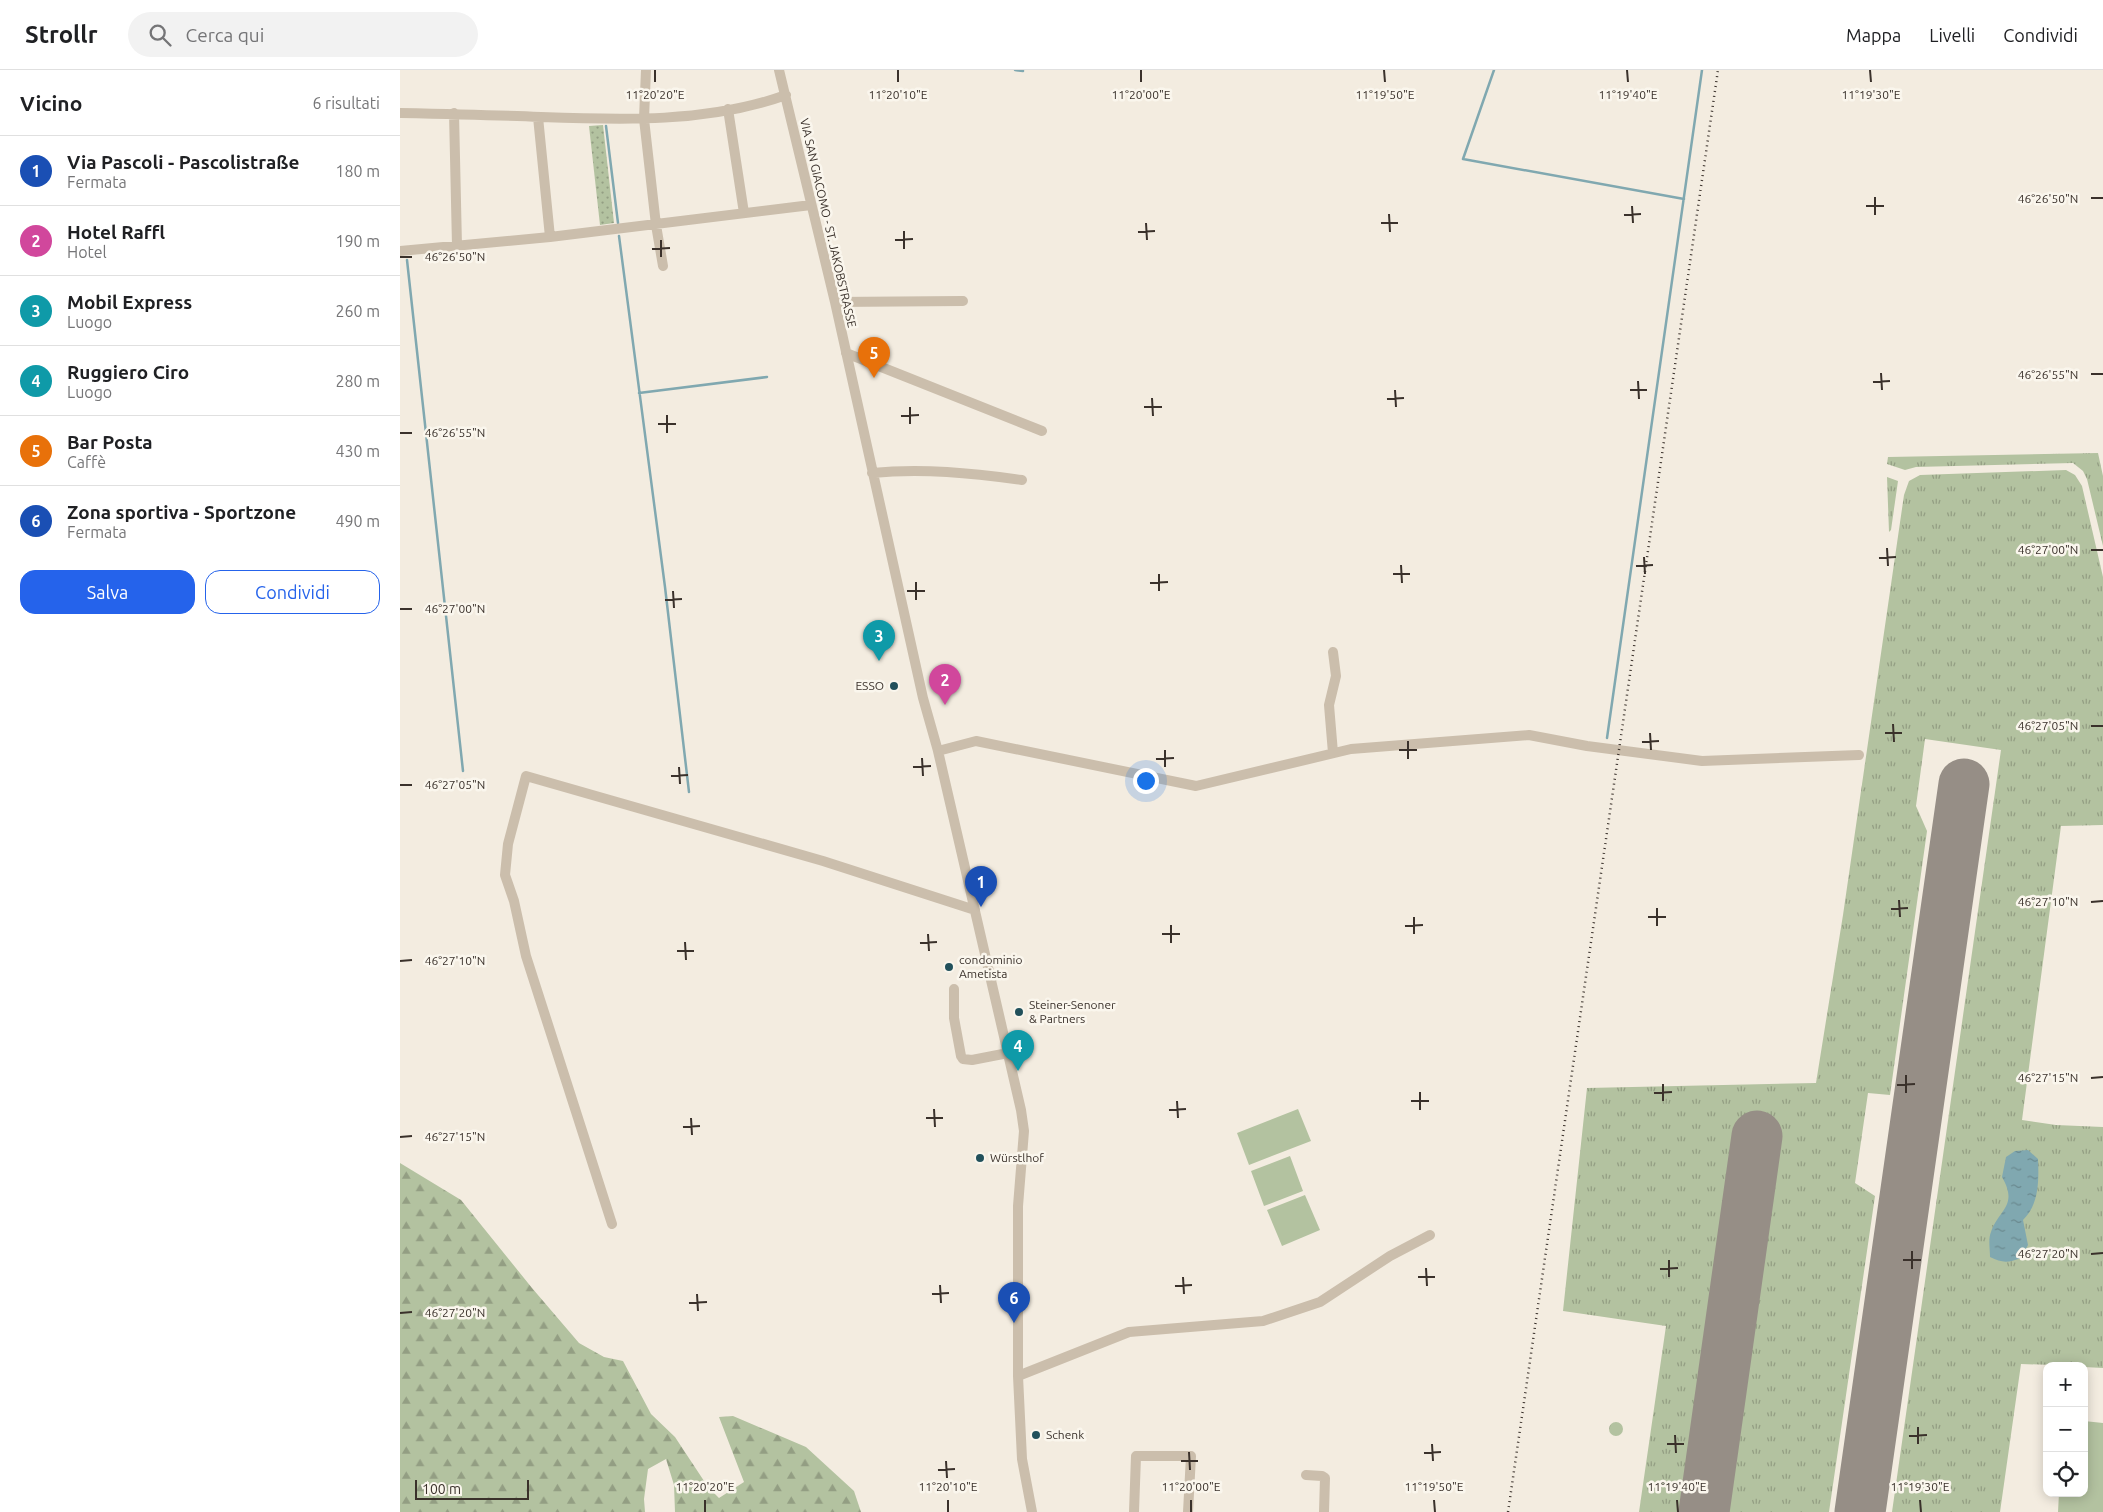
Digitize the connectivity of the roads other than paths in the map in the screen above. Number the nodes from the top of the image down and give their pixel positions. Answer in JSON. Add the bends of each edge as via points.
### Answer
{"nodes":[{"id":1,"x":646,"y":70,"type":"edge"},
{"id":2,"x":779,"y":70,"type":"edge"},
{"id":3,"x":786,"y":95,"type":"junction"},
{"id":4,"x":728,"y":109,"type":"junction"},
{"id":5,"x":400,"y":113,"type":"edge"},
{"id":6,"x":454,"y":114,"type":"junction"},
{"id":7,"x":538,"y":116,"type":"junction"},
{"id":8,"x":644,"y":119,"type":"junction"},
{"id":9,"x":811,"y":204,"type":"junction"},
{"id":10,"x":744,"y":213,"type":"junction"},
{"id":11,"x":656,"y":225,"type":"junction"},
{"id":12,"x":550,"y":237,"type":"junction"},
{"id":13,"x":457,"y":246,"type":"junction"},
{"id":14,"x":400,"y":251,"type":"edge"},
{"id":15,"x":663,"y":266,"type":"dead end"},
{"id":16,"x":963,"y":301,"type":"dead end"},
{"id":17,"x":835,"y":302,"type":"junction"},
{"id":18,"x":846,"y":353,"type":"junction"},
{"id":19,"x":1042,"y":431,"type":"dead end"},
{"id":20,"x":872,"y":473,"type":"junction"},
{"id":21,"x":1022,"y":480,"type":"dead end"},
{"id":22,"x":1333,"y":652,"type":"dead end"},
{"id":23,"x":938,"y":751,"type":"junction"},
{"id":24,"x":1333,"y":753,"type":"junction"},
{"id":25,"x":1860,"y":755,"type":"dead end"},
{"id":26,"x":975,"y":910,"type":"junction"},
{"id":27,"x":954,"y":989,"type":"dead end"},
{"id":28,"x":1008,"y":1053,"type":"junction"},
{"id":29,"x":612,"y":1224,"type":"dead end"},
{"id":30,"x":1430,"y":1235,"type":"dead end"},
{"id":31,"x":1018,"y":1376,"type":"junction"},
{"id":32,"x":1306,"y":1476,"type":"dead end"},
{"id":33,"x":1032,"y":1512,"type":"edge"},
{"id":34,"x":1134,"y":1512,"type":"edge"},
{"id":35,"x":1188,"y":1512,"type":"edge"},
{"id":36,"x":1324,"y":1512,"type":"edge"}],
"edges":[{"from":1,"to":8,"type":"street"},
{"from":2,"to":3,"type":"street","name":"VIA SAN GIACOMO - ST. JAKOBSTRASSE"},
{"from":3,"to":4,"type":"street"},
{"from":3,"to":9,"type":"street","name":"VIA SAN GIACOMO - ST. JAKOBSTRASSE"},
{"from":4,"to":8,"type":"street"},
{"from":4,"to":10,"type":"street"},
{"from":5,"to":6,"type":"street"},
{"from":6,"to":7,"type":"street"},
{"from":6,"to":13,"type":"street"},
{"from":7,"to":8,"type":"street"},
{"from":7,"to":12,"type":"street"},
{"from":8,"to":11,"type":"street"},
{"from":9,"to":10,"type":"street"},
{"from":9,"to":17,"type":"street","name":"VIA SAN GIACOMO - ST. JAKOBSTRASSE"},
{"from":10,"to":11,"type":"street"},
{"from":11,"to":12,"type":"street"},
{"from":11,"to":15,"type":"street"},
{"from":12,"to":13,"type":"street"},
{"from":13,"to":14,"type":"street"},
{"from":16,"to":17,"type":"street"},
{"from":17,"to":18,"type":"street","name":"VIA SAN GIACOMO - ST. JAKOBSTRASSE"},
{"from":18,"to":19,"type":"street"},
{"from":18,"to":20,"type":"street","name":"VIA SAN GIACOMO - ST. JAKOBSTRASSE"},
{"from":20,"to":21,"type":"street","via":[[968,472]]},
{"from":20,"to":23,"type":"street","name":"VIA SAN GIACOMO - ST. JAKOBSTRASSE"},
{"from":22,"to":24,"type":"street","via":[[1336,676],[1329,705]]},
{"from":23,"to":24,"type":"street","via":[[976,741],[1196,786]]},
{"from":23,"to":26,"type":"street","name":"VIA SAN GIACOMO - ST. JAKOBSTRASSE"},
{"from":24,"to":25,"type":"street","via":[[1529,735],[1702,761]]},
{"from":26,"to":28,"type":"street","name":"VIA SAN GIACOMO - ST. JAKOBSTRASSE"},
{"from":26,"to":29,"type":"street","via":[[824,861],[526,776],[508,844],[506,875],[526,956]]},
{"from":27,"to":28,"type":"street","via":[[954,1018],[963,1059]]},
{"from":28,"to":31,"type":"street","name":"VIA SAN GIACOMO - ST. JAKOBSTRASSE","via":[[1024,1131],[1018,1206]]},
{"from":30,"to":31,"type":"street","via":[[1390,1256],[1320,1302],[1278,1317],[1129,1332]]},
{"from":31,"to":33,"type":"street","name":"VIA SAN GIACOMO - ST. JAKOBSTRASSE","via":[[1022,1458]]},
{"from":32,"to":36,"type":"street","via":[[1325,1478]]},
{"from":34,"to":35,"type":"street","via":[[1136,1456],[1191,1456]]}]}
